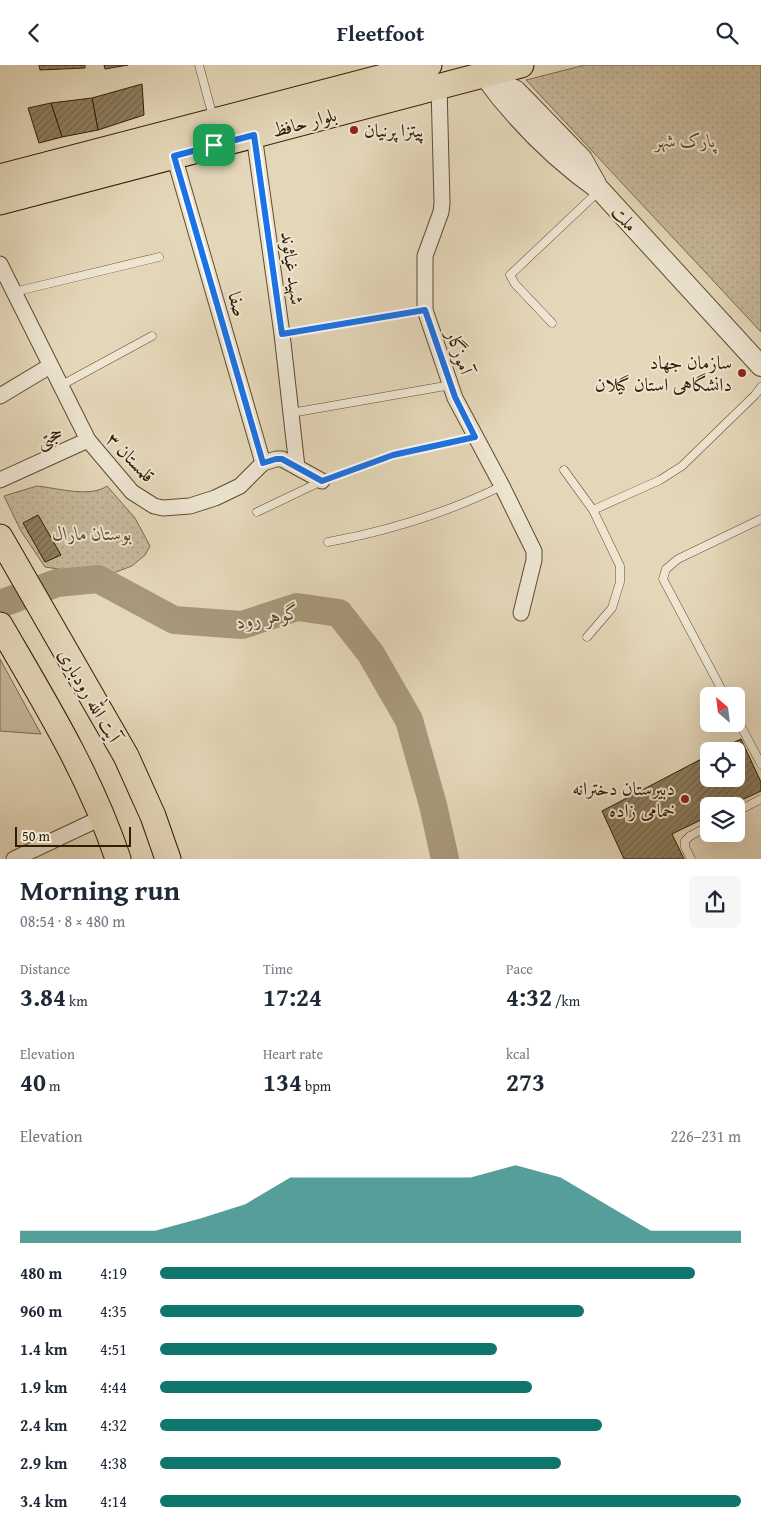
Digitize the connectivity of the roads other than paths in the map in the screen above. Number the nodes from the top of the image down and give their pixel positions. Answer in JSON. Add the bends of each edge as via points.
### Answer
{"nodes":[{"id":1,"x":199,"y":65,"type":"edge"},
{"id":2,"x":521,"y":65,"type":"edge"},
{"id":3,"x":479,"y":70,"type":"edge"},
{"id":4,"x":421,"y":72,"type":"edge"},
{"id":5,"x":214,"y":121,"type":"junction"},
{"id":6,"x":254,"y":135,"type":"junction"},
{"id":7,"x":174,"y":156,"type":"junction"},
{"id":8,"x":0,"y":177,"type":"edge"},
{"id":9,"x":600,"y":190,"type":"junction"},
{"id":10,"x":0,"y":202,"type":"edge"},
{"id":11,"x":159,"y":257,"type":"dead end"},
{"id":12,"x":0,"y":264,"type":"edge"},
{"id":13,"x":14,"y":292,"type":"junction"},
{"id":14,"x":425,"y":310,"type":"junction"},
{"id":15,"x":552,"y":323,"type":"dead end"},
{"id":16,"x":282,"y":334,"type":"junction"},
{"id":17,"x":152,"y":336,"type":"dead end"},
{"id":18,"x":50,"y":366,"type":"junction"},
{"id":19,"x":761,"y":366,"type":"edge"},
{"id":20,"x":450,"y":385,"type":"junction"},
{"id":21,"x":60,"y":386,"type":"junction"},
{"id":22,"x":761,"y":387,"type":"edge"},
{"id":23,"x":0,"y":396,"type":"edge"},
{"id":24,"x":291,"y":413,"type":"junction"},
{"id":25,"x":475,"y":437,"type":"junction"},
{"id":26,"x":88,"y":440,"type":"junction"},
{"id":27,"x":263,"y":463,"type":"junction"},
{"id":28,"x":297,"y":467,"type":"junction"},
{"id":29,"x":564,"y":470,"type":"dead end"},
{"id":30,"x":0,"y":479,"type":"edge"},
{"id":31,"x":322,"y":481,"type":"junction"},
{"id":32,"x":502,"y":486,"type":"junction"},
{"id":33,"x":593,"y":510,"type":"junction"},
{"id":34,"x":257,"y":511,"type":"dead end"},
{"id":35,"x":761,"y":519,"type":"edge"},
{"id":36,"x":0,"y":537,"type":"edge"},
{"id":37,"x":328,"y":542,"type":"dead end"},
{"id":38,"x":521,"y":613,"type":"dead end"},
{"id":39,"x":0,"y":625,"type":"edge"},
{"id":40,"x":587,"y":637,"type":"dead end"},
{"id":41,"x":720,"y":687,"type":"edge"},
{"id":42,"x":745,"y":733,"type":"edge"},
{"id":43,"x":761,"y":764,"type":"edge"},
{"id":44,"x":761,"y":799,"type":"edge"},
{"id":45,"x":745,"y":807,"type":"edge"},
{"id":46,"x":103,"y":817,"type":"junction"},
{"id":47,"x":700,"y":831,"type":"edge"},
{"id":48,"x":14,"y":859,"type":"edge"},
{"id":49,"x":118,"y":859,"type":"edge"},
{"id":50,"x":168,"y":859,"type":"edge"},
{"id":51,"x":691,"y":859,"type":"edge"}],
"edges":[{"from":1,"to":5,"type":"lane"},
{"from":2,"to":3,"type":"main road","name":"بلوار حافظ"},
{"from":3,"to":4,"type":"main road","name":"بلوار حافظ"},
{"from":3,"to":9,"type":"street","name":"ملت","via":[[503,101],[564,163]]},
{"from":4,"to":5,"type":"main road","name":"بلوار حافظ"},
{"from":4,"to":6,"type":"main road","name":"بلوار حافظ"},
{"from":4,"to":14,"type":"street","name":"آموزگار","via":[[442,203],[426,256]]},
{"from":5,"to":8,"type":"main road","name":"بلوار حافظ"},
{"from":6,"to":7,"type":"main road","name":"بلوار حافظ"},
{"from":6,"to":16,"type":"street","name":"شهید غیاثوند"},
{"from":7,"to":10,"type":"main road","name":"بلوار حافظ"},
{"from":7,"to":27,"type":"street","name":"صفا"},
{"from":9,"to":15,"type":"lane","via":[[510,275]]},
{"from":9,"to":19,"type":"street","name":"ملت"},
{"from":11,"to":13,"type":"lane"},
{"from":12,"to":13,"type":"street","name":"قلمستان ۳"},
{"from":13,"to":18,"type":"street","name":"قلمستان ۳"},
{"from":14,"to":16,"type":"lane"},
{"from":14,"to":20,"type":"street","name":"آموزگار"},
{"from":16,"to":24,"type":"street","name":"شهید غیاثوند"},
{"from":17,"to":21,"type":"lane"},
{"from":18,"to":21,"type":"street","name":"قلمستان ۳"},
{"from":18,"to":23,"type":"street"},
{"from":20,"to":24,"type":"lane"},
{"from":20,"to":25,"type":"street","name":"آموزگار"},
{"from":21,"to":26,"type":"street","name":"قلمستان ۳"},
{"from":22,"to":33,"type":"lane","via":[[682,466],[660,480]]},
{"from":24,"to":28,"type":"street","name":"شهید غیاثوند"},
{"from":25,"to":31,"type":"lane","via":[[393,455]]},
{"from":25,"to":32,"type":"street","name":"آموزگار"},
{"from":26,"to":27,"type":"street","name":"قلمستان ۳","via":[[132,491],[154,506],[163,508],[190,506],[215,498],[240,486]]},
{"from":26,"to":30,"type":"street","name":"حجتی"},
{"from":27,"to":28,"type":"street","via":[[282,459]]},
{"from":28,"to":31,"type":"street"},
{"from":29,"to":33,"type":"lane"},
{"from":31,"to":34,"type":"lane"},
{"from":32,"to":37,"type":"lane","via":[[427,518],[369,535]]},
{"from":32,"to":38,"type":"street","name":"آموزگار","via":[[534,551]]},
{"from":33,"to":40,"type":"lane","via":[[620,566],[620,582],[612,608]]},
{"from":35,"to":41,"type":"lane","via":[[678,559],[666,569],[663,579]]},
{"from":36,"to":50,"type":"main road","name":"آیت الله رودباری","via":[[125,754]]},
{"from":39,"to":46,"type":"main road","via":[[68,743]]},
{"from":42,"to":43,"type":"lane"},
{"from":44,"to":45,"type":"lane"},
{"from":46,"to":48,"type":"street"},
{"from":46,"to":49,"type":"main road"},
{"from":47,"to":51,"type":"lane","via":[[685,841]]}]}
